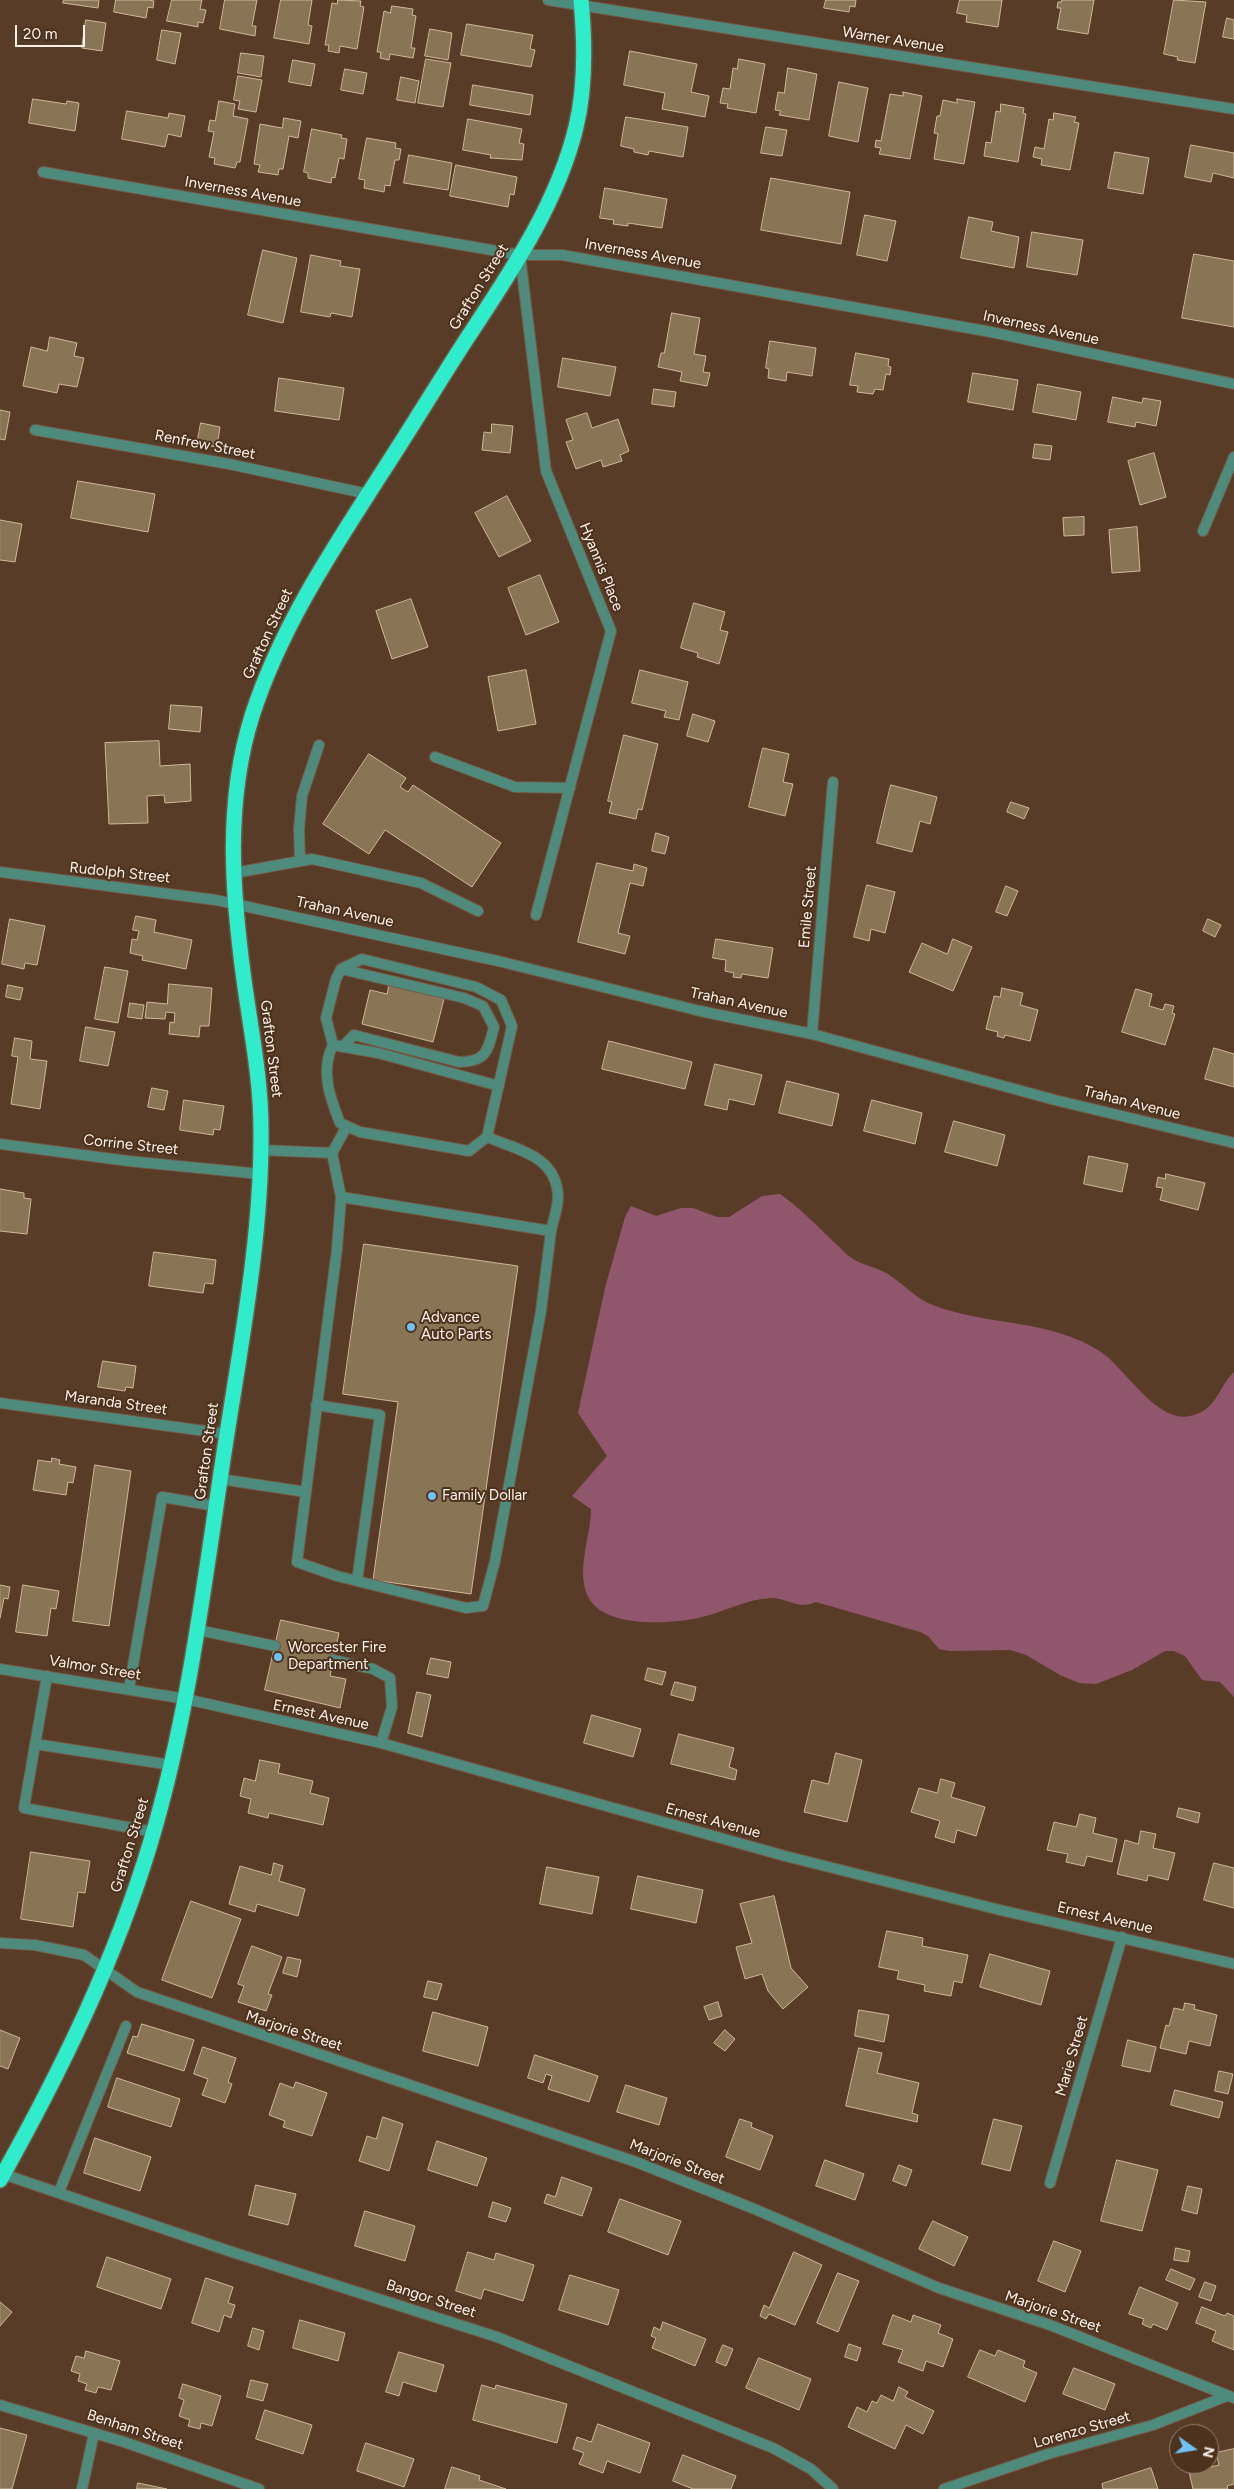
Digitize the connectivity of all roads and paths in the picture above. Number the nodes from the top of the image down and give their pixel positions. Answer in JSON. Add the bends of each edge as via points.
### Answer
{"nodes":[{"id":1,"x":548,"y":0,"type":"edge"},
{"id":2,"x":581,"y":3,"type":"edge"},
{"id":3,"x":1234,"y":109,"type":"edge"},
{"id":4,"x":43,"y":172,"type":"dead end"},
{"id":5,"x":520,"y":255,"type":"junction"},
{"id":6,"x":1234,"y":384,"type":"edge"},
{"id":7,"x":35,"y":430,"type":"dead end"},
{"id":8,"x":1234,"y":457,"type":"edge"},
{"id":9,"x":368,"y":494,"type":"junction"},
{"id":10,"x":1203,"y":531,"type":"dead end"},
{"id":11,"x":319,"y":744,"type":"dead end"},
{"id":12,"x":435,"y":757,"type":"dead end"},
{"id":13,"x":833,"y":782,"type":"dead end"},
{"id":14,"x":570,"y":788,"type":"junction"},
{"id":15,"x":300,"y":860,"type":"junction"},
{"id":16,"x":0,"y":872,"type":"edge"},
{"id":17,"x":234,"y":873,"type":"junction"},
{"id":18,"x":236,"y":904,"type":"junction"},
{"id":19,"x":478,"y":910,"type":"dead end"},
{"id":20,"x":536,"y":915,"type":"dead end"},
{"id":21,"x":341,"y":969,"type":"junction"},
{"id":22,"x":812,"y":1034,"type":"junction"},
{"id":23,"x":338,"y":1046,"type":"junction"},
{"id":24,"x":499,"y":1086,"type":"junction"},
{"id":25,"x":347,"y":1126,"type":"junction"},
{"id":26,"x":487,"y":1137,"type":"junction"},
{"id":27,"x":1234,"y":1143,"type":"edge"},
{"id":28,"x":0,"y":1144,"type":"edge"},
{"id":29,"x":261,"y":1150,"type":"junction"},
{"id":30,"x":332,"y":1153,"type":"junction"},
{"id":31,"x":260,"y":1174,"type":"junction"},
{"id":32,"x":341,"y":1197,"type":"junction"},
{"id":33,"x":551,"y":1231,"type":"junction"},
{"id":34,"x":0,"y":1403,"type":"edge"},
{"id":35,"x":316,"y":1405,"type":"junction"},
{"id":36,"x":227,"y":1434,"type":"junction"},
{"id":37,"x":220,"y":1479,"type":"junction"},
{"id":38,"x":306,"y":1492,"type":"junction"},
{"id":39,"x":216,"y":1506,"type":"junction"},
{"id":40,"x":357,"y":1581,"type":"junction"},
{"id":41,"x":198,"y":1630,"type":"junction"},
{"id":42,"x":275,"y":1646,"type":"dead end"},
{"id":43,"x":333,"y":1660,"type":"dead end"},
{"id":44,"x":0,"y":1669,"type":"edge"},
{"id":45,"x":48,"y":1676,"type":"junction"},
{"id":46,"x":129,"y":1689,"type":"junction"},
{"id":47,"x":186,"y":1699,"type":"junction"},
{"id":48,"x":381,"y":1743,"type":"junction"},
{"id":49,"x":35,"y":1744,"type":"junction"},
{"id":50,"x":171,"y":1765,"type":"junction"},
{"id":51,"x":154,"y":1832,"type":"junction"},
{"id":52,"x":1122,"y":1937,"type":"junction"},
{"id":53,"x":0,"y":1943,"type":"edge"},
{"id":54,"x":1234,"y":1964,"type":"edge"},
{"id":55,"x":106,"y":1969,"type":"junction"},
{"id":56,"x":126,"y":2026,"type":"dead end"},
{"id":57,"x":2,"y":2177,"type":"edge"},
{"id":58,"x":1050,"y":2183,"type":"dead end"},
{"id":59,"x":59,"y":2192,"type":"junction"},
{"id":60,"x":1230,"y":2397,"type":"edge"},
{"id":61,"x":0,"y":2404,"type":"edge"},
{"id":62,"x":94,"y":2433,"type":"junction"},
{"id":63,"x":82,"y":2489,"type":"edge"},
{"id":64,"x":259,"y":2489,"type":"edge"},
{"id":65,"x":833,"y":2489,"type":"edge"},
{"id":66,"x":944,"y":2489,"type":"edge"}],
"edges":[{"from":1,"to":2,"type":"street","name":"Warner Avenue"},
{"from":2,"to":3,"type":"street","name":"Warner Avenue"},
{"from":2,"to":5,"type":"highway","name":"Grafton Street","via":[[582,86],[577,124],[565,162]]},
{"from":4,"to":5,"type":"street","name":"Inverness Avenue"},
{"from":5,"to":6,"type":"street","name":"Inverness Avenue","via":[[558,254],[991,332]]},
{"from":5,"to":9,"type":"highway","name":"Grafton Street"},
{"from":5,"to":14,"type":"street","name":"Hyannis Place","via":[[546,471],[611,631]]},
{"from":7,"to":9,"type":"street","name":"Renfrew Street","via":[[229,464]]},
{"from":8,"to":10,"type":"street"},
{"from":9,"to":17,"type":"highway","name":"Grafton Street","via":[[312,583],[278,647],[263,684],[242,750],[236,783]]},
{"from":11,"to":15,"type":"street","via":[[302,796]]},
{"from":12,"to":14,"type":"street","via":[[515,787]]},
{"from":13,"to":22,"type":"street","name":"Emile Street"},
{"from":14,"to":20,"type":"street","name":"Hyannis Place"},
{"from":15,"to":17,"type":"street"},
{"from":15,"to":19,"type":"street","via":[[312,858],[421,884]]},
{"from":16,"to":18,"type":"street","name":"Rudolph Street"},
{"from":17,"to":18,"type":"highway","name":"Grafton Street"},
{"from":18,"to":22,"type":"street","name":"Trahan Avenue"},
{"from":18,"to":29,"type":"highway","name":"Grafton Street","via":[[259,1069]]},
{"from":21,"to":23,"type":"street","via":[[326,1018]]},
{"from":21,"to":23,"type":"street","via":[[464,998],[483,1006],[494,1026],[484,1056],[473,1062],[459,1062],[354,1035]]},
{"from":21,"to":24,"type":"street","via":[[362,959],[476,987],[501,1000],[512,1026]]},
{"from":22,"to":27,"type":"street","name":"Trahan Avenue","via":[[1055,1100]]},
{"from":23,"to":24,"type":"street","via":[[378,1053]]},
{"from":23,"to":25,"type":"street","via":[[326,1059],[330,1097],[340,1123]]},
{"from":24,"to":26,"type":"street"},
{"from":25,"to":26,"type":"street","via":[[360,1132],[469,1151]]},
{"from":25,"to":30,"type":"street"},
{"from":26,"to":33,"type":"street","via":[[540,1158],[553,1174],[558,1197]]},
{"from":28,"to":31,"type":"street","name":"Corrine Street","via":[[128,1162]]},
{"from":29,"to":30,"type":"street"},
{"from":29,"to":31,"type":"highway","name":"Grafton Street"},
{"from":30,"to":32,"type":"street"},
{"from":31,"to":36,"type":"highway","name":"Grafton Street","via":[[254,1242]]},
{"from":32,"to":33,"type":"street"},
{"from":32,"to":35,"type":"street"},
{"from":33,"to":40,"type":"street","via":[[541,1311],[495,1561],[483,1606],[466,1608]]},
{"from":34,"to":36,"type":"street","name":"Maranda Street"},
{"from":35,"to":38,"type":"street"},
{"from":35,"to":40,"type":"street","via":[[380,1416]]},
{"from":36,"to":37,"type":"highway","name":"Grafton Street"},
{"from":37,"to":38,"type":"street"},
{"from":37,"to":39,"type":"highway","name":"Grafton Street"},
{"from":38,"to":40,"type":"street","via":[[297,1562]]},
{"from":39,"to":41,"type":"highway","name":"Grafton Street"},
{"from":39,"to":46,"type":"street","via":[[162,1497]]},
{"from":41,"to":42,"type":"street"},
{"from":41,"to":47,"type":"highway","name":"Grafton Street"},
{"from":43,"to":48,"type":"street","via":[[373,1669],[390,1678],[392,1706]]},
{"from":44,"to":45,"type":"street","name":"Valmor Street"},
{"from":45,"to":46,"type":"street","name":"Valmor Street"},
{"from":45,"to":49,"type":"street"},
{"from":46,"to":47,"type":"street","name":"Valmor Street"},
{"from":47,"to":48,"type":"street","name":"Ernest Avenue"},
{"from":47,"to":50,"type":"highway","name":"Grafton Street"},
{"from":48,"to":52,"type":"street","name":"Ernest Avenue","via":[[744,1845],[992,1908]]},
{"from":49,"to":50,"type":"street"},
{"from":49,"to":51,"type":"street","via":[[24,1808]]},
{"from":50,"to":51,"type":"highway","name":"Grafton Street"},
{"from":51,"to":55,"type":"highway","name":"Grafton Street"},
{"from":52,"to":54,"type":"street","name":"Ernest Avenue"},
{"from":52,"to":58,"type":"street","name":"Marie Street"},
{"from":53,"to":55,"type":"street","name":"Marjorie Street","via":[[68,1951],[84,1955]]},
{"from":55,"to":57,"type":"highway","name":"Grafton Street","via":[[70,2048]]},
{"from":55,"to":60,"type":"street","name":"Marjorie Street","via":[[137,1992],[636,2162],[940,2288],[1050,2325]]},
{"from":56,"to":59,"type":"street"},
{"from":57,"to":59,"type":"street","name":"Bangor Street"},
{"from":59,"to":65,"type":"street","name":"Bangor Street","via":[[200,2242],[497,2337],[773,2448],[811,2469]]},
{"from":60,"to":66,"type":"street","name":"Lorenzo Street","via":[[1153,2425],[1048,2454]]},
{"from":61,"to":62,"type":"street","name":"Benham Street"},
{"from":62,"to":63,"type":"street"},
{"from":62,"to":64,"type":"street","name":"Benham Street"}]}
